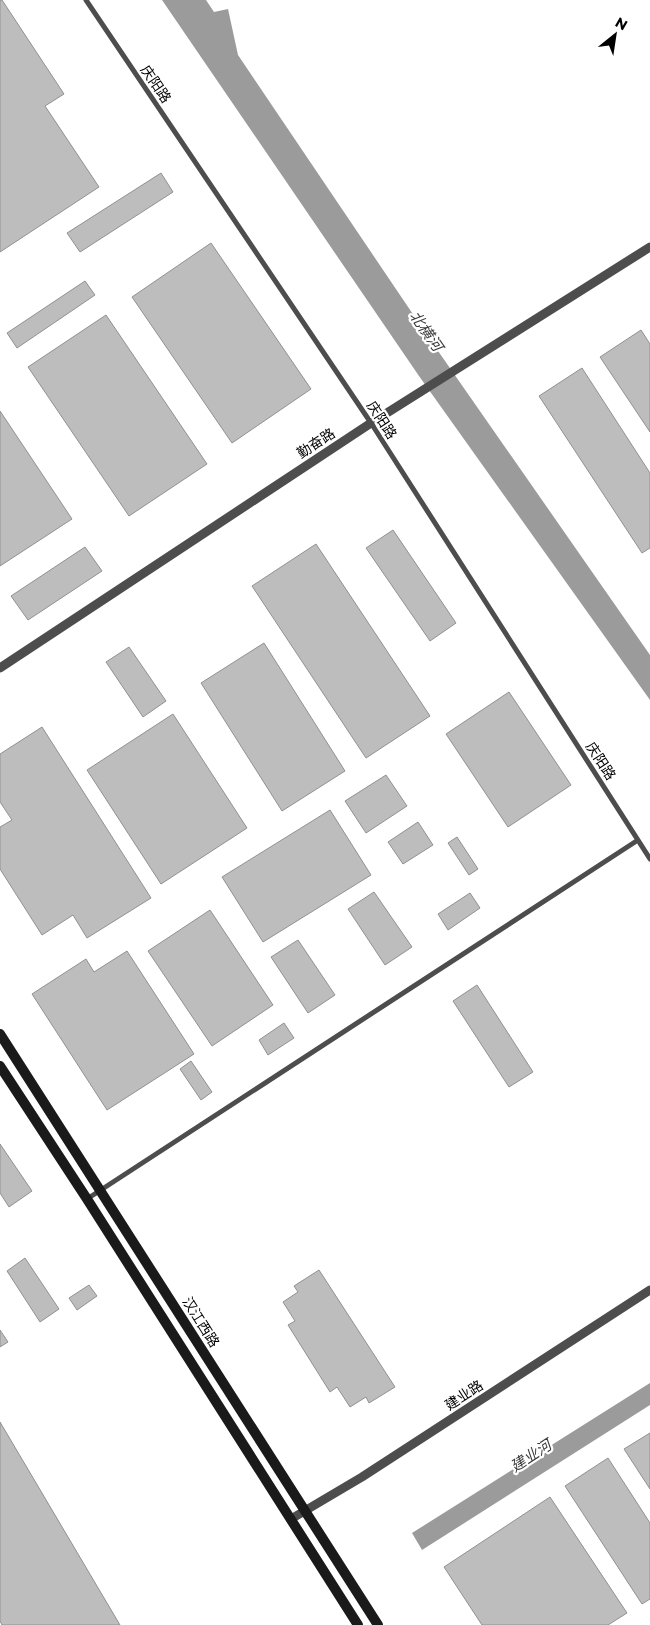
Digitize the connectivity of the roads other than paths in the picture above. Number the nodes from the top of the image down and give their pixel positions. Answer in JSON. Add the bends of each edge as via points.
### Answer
{"nodes":[{"id":1,"x":86,"y":0,"type":"edge"},
{"id":2,"x":650,"y":247,"type":"edge"},
{"id":3,"x":371,"y":423,"type":"junction"},
{"id":4,"x":0,"y":668,"type":"edge"},
{"id":5,"x":638,"y":840,"type":"junction"},
{"id":6,"x":650,"y":859,"type":"edge"},
{"id":7,"x":0,"y":1034,"type":"edge"},
{"id":8,"x":0,"y":1066,"type":"edge"},
{"id":9,"x":100,"y":1190,"type":"junction"},
{"id":10,"x":87,"y":1199,"type":"junction"},
{"id":11,"x":650,"y":1290,"type":"edge"},
{"id":12,"x":304,"y":1511,"type":"junction"},
{"id":13,"x":291,"y":1519,"type":"junction"},
{"id":14,"x":358,"y":1625,"type":"edge"},
{"id":15,"x":378,"y":1625,"type":"edge"}],
"edges":[{"from":1,"to":3,"type":"street","name":"庆阳路"},
{"from":2,"to":3,"type":"street","name":"勤奋路"},
{"from":3,"to":4,"type":"street","name":"勤奋路"},
{"from":3,"to":5,"type":"street","name":"庆阳路"},
{"from":5,"to":6,"type":"street","name":"庆阳路"},
{"from":5,"to":9,"type":"street"},
{"from":7,"to":9,"type":"main road","name":"汉江西路"},
{"from":8,"to":10,"type":"main road"},
{"from":9,"to":10,"type":"street"},
{"from":9,"to":12,"type":"main road","name":"汉江西路"},
{"from":10,"to":13,"type":"main road"},
{"from":11,"to":12,"type":"street","name":"建业路","via":[[362,1477]]},
{"from":12,"to":13,"type":"street","name":"建业路"},
{"from":12,"to":15,"type":"main road","name":"汉江西路"},
{"from":13,"to":14,"type":"main road"}]}
